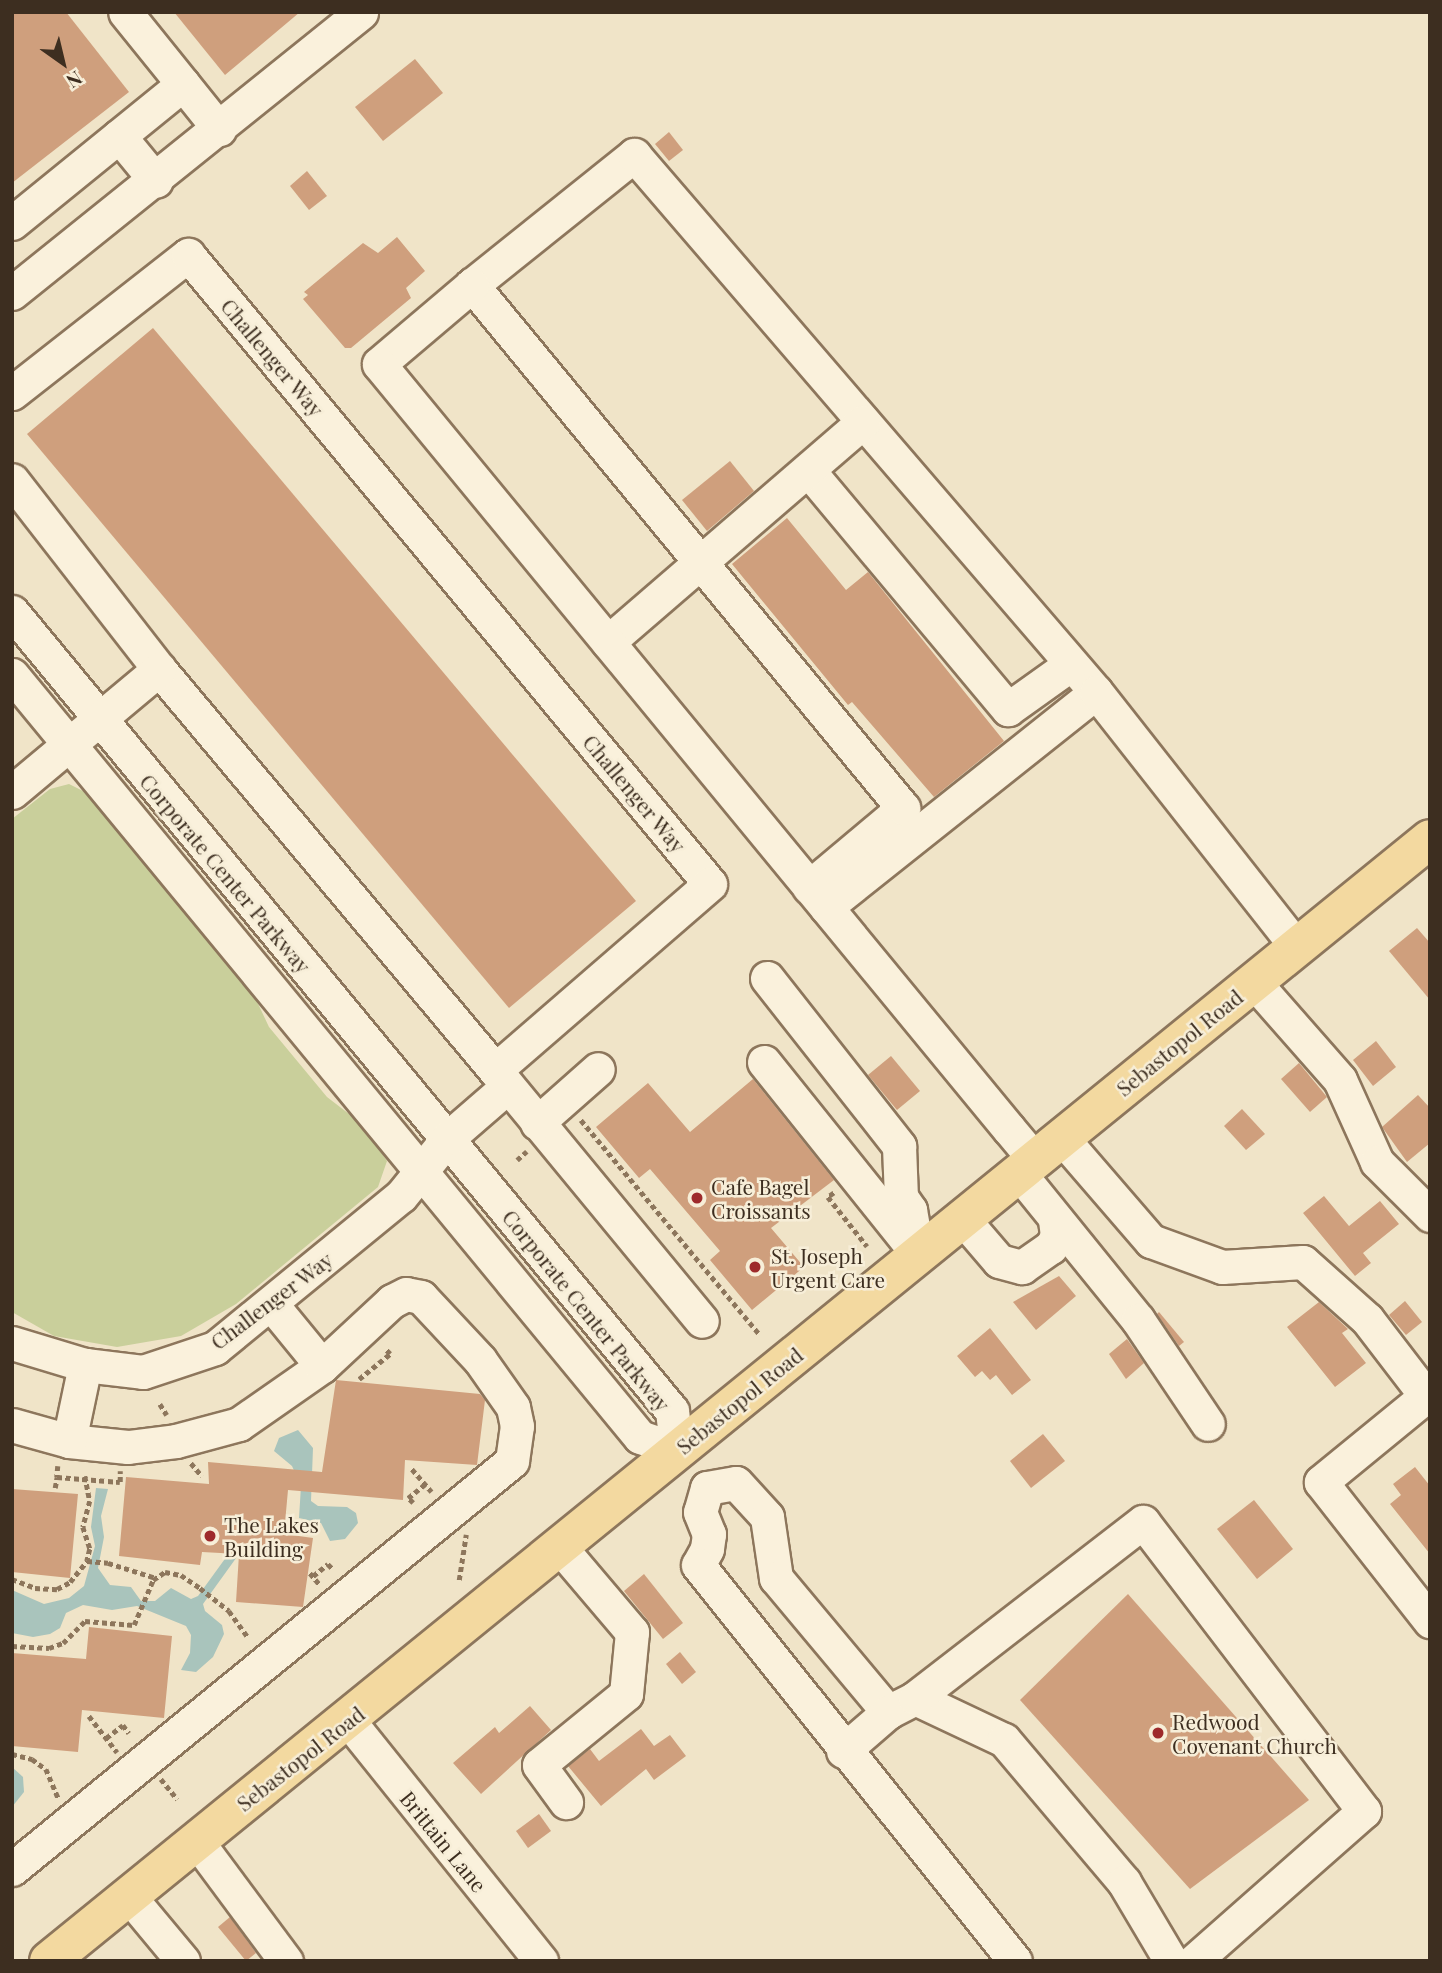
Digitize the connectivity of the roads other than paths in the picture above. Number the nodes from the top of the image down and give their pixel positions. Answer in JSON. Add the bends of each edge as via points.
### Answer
{"nodes":[{"id":1,"x":125,"y":12,"type":"edge"},
{"id":2,"x":361,"y":12,"type":"edge"},
{"id":3,"x":183,"y":84,"type":"junction"},
{"id":4,"x":219,"y":129,"type":"junction"},
{"id":5,"x":119,"y":136,"type":"junction"},
{"id":6,"x":156,"y":181,"type":"junction"},
{"id":7,"x":12,"y":223,"type":"edge"},
{"id":8,"x":472,"y":285,"type":"junction"},
{"id":9,"x":12,"y":293,"type":"edge"},
{"id":10,"x":12,"y":393,"type":"edge"},
{"id":11,"x":863,"y":422,"type":"junction"},
{"id":12,"x":808,"y":470,"type":"junction"},
{"id":13,"x":12,"y":480,"type":"edge"},
{"id":14,"x":702,"y":562,"type":"junction"},
{"id":15,"x":12,"y":612,"type":"edge"},
{"id":16,"x":608,"y":642,"type":"junction"},
{"id":17,"x":1071,"y":664,"type":"junction"},
{"id":18,"x":159,"y":669,"type":"junction"},
{"id":19,"x":12,"y":675,"type":"edge"},
{"id":20,"x":1096,"y":692,"type":"junction"},
{"id":21,"x":99,"y":718,"type":"junction"},
{"id":22,"x":67,"y":745,"type":"junction"},
{"id":23,"x":12,"y":792,"type":"edge"},
{"id":24,"x":1430,"y":839,"type":"edge"},
{"id":25,"x":818,"y":897,"type":"junction"},
{"id":26,"x":1297,"y":947,"type":"junction"},
{"id":27,"x":767,"y":978,"type":"dead end"},
{"id":28,"x":1254,"y":982,"type":"junction"},
{"id":29,"x":764,"y":1062,"type":"dead end"},
{"id":30,"x":598,"y":1069,"type":"dead end"},
{"id":31,"x":502,"y":1078,"type":"junction"},
{"id":32,"x":537,"y":1123,"type":"junction"},
{"id":33,"x":448,"y":1138,"type":"junction"},
{"id":34,"x":1039,"y":1157,"type":"junction"},
{"id":35,"x":420,"y":1169,"type":"junction"},
{"id":36,"x":1430,"y":1215,"type":"edge"},
{"id":37,"x":963,"y":1219,"type":"junction"},
{"id":38,"x":1055,"y":1219,"type":"junction"},
{"id":39,"x":918,"y":1255,"type":"junction"},
{"id":40,"x":271,"y":1305,"type":"junction"},
{"id":41,"x":702,"y":1321,"type":"dead end"},
{"id":42,"x":12,"y":1343,"type":"edge"},
{"id":43,"x":85,"y":1364,"type":"junction"},
{"id":44,"x":322,"y":1366,"type":"junction"},
{"id":45,"x":1208,"y":1424,"type":"dead end"},
{"id":46,"x":12,"y":1425,"type":"edge"},
{"id":47,"x":69,"y":1441,"type":"junction"},
{"id":48,"x":677,"y":1450,"type":"junction"},
{"id":49,"x":707,"y":1488,"type":"junction"},
{"id":50,"x":559,"y":1546,"type":"junction"},
{"id":51,"x":1430,"y":1621,"type":"edge"},
{"id":52,"x":901,"y":1705,"type":"junction"},
{"id":53,"x":348,"y":1720,"type":"junction"},
{"id":54,"x":843,"y":1751,"type":"junction"},
{"id":55,"x":566,"y":1802,"type":"dead end"},
{"id":56,"x":196,"y":1840,"type":"junction"},
{"id":57,"x":12,"y":1869,"type":"edge"},
{"id":58,"x":128,"y":1895,"type":"junction"},
{"id":59,"x":49,"y":1961,"type":"edge"},
{"id":60,"x":183,"y":1961,"type":"edge"},
{"id":61,"x":286,"y":1961,"type":"edge"},
{"id":62,"x":541,"y":1961,"type":"edge"},
{"id":63,"x":1015,"y":1961,"type":"edge"},
{"id":64,"x":1171,"y":1961,"type":"edge"},
{"id":65,"x":1194,"y":1961,"type":"edge"}],
"edges":[{"from":1,"to":3,"type":"street"},
{"from":2,"to":4,"type":"street"},
{"from":3,"to":4,"type":"street"},
{"from":3,"to":5,"type":"street"},
{"from":4,"to":6,"type":"street"},
{"from":5,"to":6,"type":"street"},
{"from":5,"to":7,"type":"street"},
{"from":6,"to":9,"type":"street"},
{"from":8,"to":11,"type":"street","via":[[634,155]]},
{"from":8,"to":14,"type":"street"},
{"from":8,"to":16,"type":"street","via":[[379,364]]},
{"from":10,"to":31,"type":"street","name":"Challenger Way","via":[[188,255],[710,884]]},
{"from":11,"to":12,"type":"street"},
{"from":11,"to":17,"type":"street"},
{"from":12,"to":14,"type":"street"},
{"from":12,"to":17,"type":"street","via":[[1008,709]]},
{"from":13,"to":18,"type":"street"},
{"from":14,"to":16,"type":"street"},
{"from":14,"to":25,"type":"street","via":[[903,808]]},
{"from":15,"to":21,"type":"street","name":"Corporate Center Parkway"},
{"from":16,"to":25,"type":"street"},
{"from":17,"to":20,"type":"street"},
{"from":18,"to":21,"type":"street"},
{"from":18,"to":31,"type":"street"},
{"from":19,"to":22,"type":"street","name":"Corporate Center Parkway"},
{"from":20,"to":25,"type":"street"},
{"from":20,"to":26,"type":"street"},
{"from":21,"to":22,"type":"street"},
{"from":21,"to":33,"type":"street","name":"Corporate Center Parkway"},
{"from":22,"to":23,"type":"street"},
{"from":22,"to":35,"type":"street","name":"Corporate Center Parkway"},
{"from":24,"to":26,"type":"main road","name":"Sebastopol Road"},
{"from":25,"to":34,"type":"street"},
{"from":26,"to":28,"type":"main road","name":"Sebastopol Road"},
{"from":27,"to":39,"type":"street","via":[[899,1146],[901,1197],[910,1210]]},
{"from":28,"to":34,"type":"main road","name":"Sebastopol Road"},
{"from":28,"to":36,"type":"street","via":[[1340,1080],[1377,1162]]},
{"from":29,"to":39,"type":"street"},
{"from":30,"to":32,"type":"street"},
{"from":31,"to":32,"type":"street"},
{"from":31,"to":33,"type":"street","name":"Challenger Way"},
{"from":32,"to":41,"type":"street"},
{"from":33,"to":35,"type":"street","name":"Challenger Way"},
{"from":33,"to":48,"type":"street","name":"Corporate Center Parkway","via":[[672,1411]]},
{"from":34,"to":37,"type":"main road","name":"Sebastopol Road"},
{"from":34,"to":38,"type":"street"},
{"from":34,"to":51,"type":"street","via":[[1151,1241],[1222,1266],[1303,1262],[1367,1318],[1426,1396],[1321,1482]]},
{"from":35,"to":40,"type":"street","name":"Challenger Way","via":[[401,1196]]},
{"from":35,"to":48,"type":"street","name":"Corporate Center Parkway","via":[[640,1437]]},
{"from":37,"to":38,"type":"street","via":[[999,1261],[1022,1267],[1051,1247],[1057,1236]]},
{"from":37,"to":39,"type":"main road","name":"Sebastopol Road"},
{"from":38,"to":45,"type":"street","via":[[1138,1320]]},
{"from":39,"to":48,"type":"main road","name":"Sebastopol Road"},
{"from":40,"to":43,"type":"street","name":"Challenger Way","via":[[215,1348],[143,1372]]},
{"from":40,"to":44,"type":"street"},
{"from":42,"to":43,"type":"street","name":"Challenger Way"},
{"from":43,"to":47,"type":"street"},
{"from":44,"to":47,"type":"street","via":[[239,1424],[176,1441],[128,1447]]},
{"from":44,"to":57,"type":"street","via":[[392,1301],[406,1294],[421,1297],[480,1360],[513,1407],[517,1426],[512,1461]]},
{"from":46,"to":47,"type":"street"},
{"from":48,"to":49,"type":"street"},
{"from":48,"to":50,"type":"main road","name":"Sebastopol Road"},
{"from":49,"to":52,"type":"street","via":[[736,1483],[766,1517],[776,1578]]},
{"from":49,"to":54,"type":"street","via":[[700,1512],[708,1542],[698,1565]]},
{"from":50,"to":53,"type":"main road","name":"Sebastopol Road"},
{"from":50,"to":55,"type":"street","via":[[632,1632],[626,1694],[539,1765]]},
{"from":52,"to":54,"type":"street"},
{"from":52,"to":64,"type":"street","via":[[1004,1740],[1124,1882]]},
{"from":52,"to":65,"type":"street","via":[[1143,1522],[1364,1811]]},
{"from":53,"to":56,"type":"main road","name":"Sebastopol Road"},
{"from":53,"to":62,"type":"street","name":"Brittain Lane"},
{"from":54,"to":63,"type":"street"},
{"from":56,"to":58,"type":"main road","name":"Sebastopol Road"},
{"from":56,"to":61,"type":"street"},
{"from":58,"to":59,"type":"main road","name":"Sebastopol Road"},
{"from":58,"to":60,"type":"street"}]}
